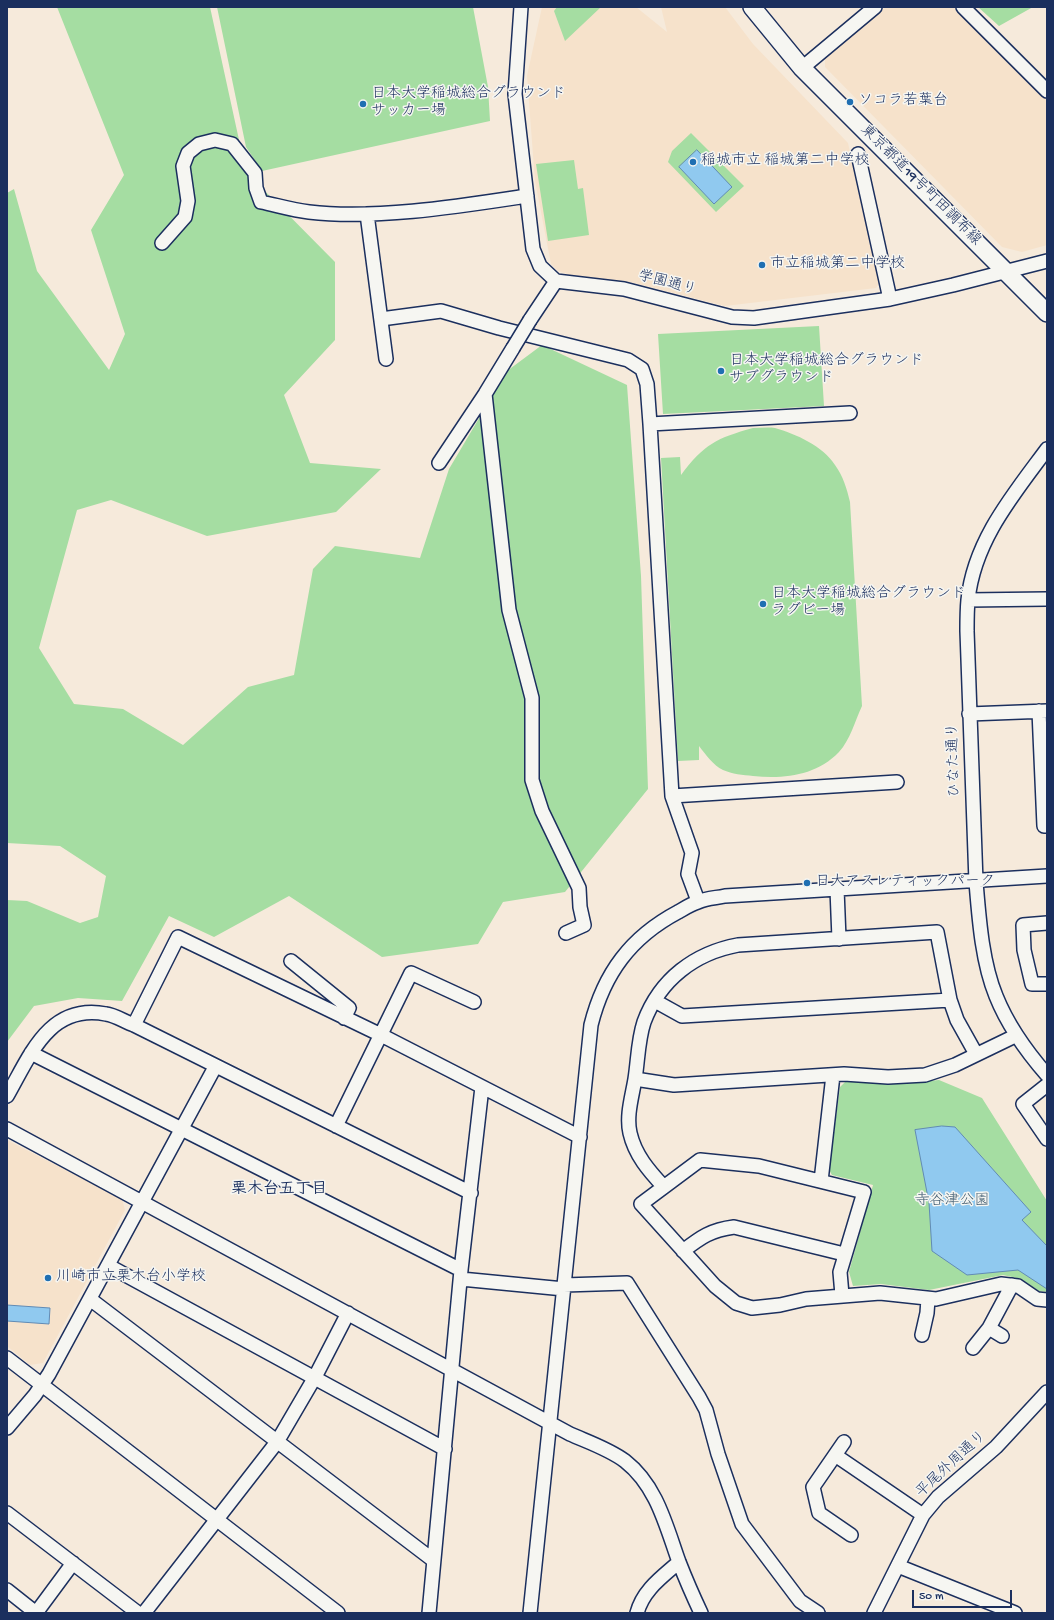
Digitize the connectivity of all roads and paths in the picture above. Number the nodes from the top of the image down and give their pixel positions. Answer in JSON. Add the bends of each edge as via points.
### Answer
{"nodes":[{"id":1,"x":521,"y":7,"type":"edge"},
{"id":2,"x":752,"y":7,"type":"edge"},
{"id":3,"x":876,"y":7,"type":"edge"},
{"id":4,"x":963,"y":7,"type":"edge"},
{"id":5,"x":802,"y":68,"type":"junction"},
{"id":6,"x":1047,"y":91,"type":"edge"},
{"id":7,"x":858,"y":154,"type":"dead end"},
{"id":8,"x":527,"y":196,"type":"junction"},
{"id":9,"x":367,"y":214,"type":"junction"},
{"id":10,"x":162,"y":243,"type":"dead end"},
{"id":11,"x":1047,"y":261,"type":"edge"},
{"id":12,"x":1006,"y":272,"type":"junction"},
{"id":13,"x":556,"y":281,"type":"junction"},
{"id":14,"x":890,"y":299,"type":"junction"},
{"id":15,"x":1045,"y":312,"type":"edge"},
{"id":16,"x":381,"y":319,"type":"junction"},
{"id":17,"x":386,"y":359,"type":"dead end"},
{"id":18,"x":486,"y":394,"type":"junction"},
{"id":19,"x":850,"y":413,"type":"dead end"},
{"id":20,"x":650,"y":424,"type":"junction"},
{"id":21,"x":1047,"y":449,"type":"edge"},
{"id":22,"x":439,"y":463,"type":"dead end"},
{"id":23,"x":1047,"y":599,"type":"edge"},
{"id":24,"x":968,"y":600,"type":"junction"},
{"id":25,"x":1043,"y":711,"type":"edge"},
{"id":26,"x":969,"y":714,"type":"junction"},
{"id":27,"x":897,"y":782,"type":"dead end"},
{"id":28,"x":672,"y":796,"type":"junction"},
{"id":29,"x":1047,"y":826,"type":"edge"},
{"id":30,"x":1047,"y":876,"type":"edge"},
{"id":31,"x":976,"y":882,"type":"junction"},
{"id":32,"x":837,"y":889,"type":"junction"},
{"id":33,"x":698,"y":901,"type":"junction"},
{"id":34,"x":1047,"y":923,"type":"edge"},
{"id":35,"x":566,"y":933,"type":"dead end"},
{"id":36,"x":839,"y":939,"type":"junction"},
{"id":37,"x":292,"y":960,"type":"dead end"},
{"id":38,"x":1047,"y":984,"type":"edge"},
{"id":39,"x":950,"y":1000,"type":"junction"},
{"id":40,"x":655,"y":1001,"type":"junction"},
{"id":41,"x":474,"y":1002,"type":"dead end"},
{"id":42,"x":344,"y":1018,"type":"junction"},
{"id":43,"x":134,"y":1025,"type":"junction"},
{"id":44,"x":381,"y":1035,"type":"junction"},
{"id":45,"x":1015,"y":1036,"type":"junction"},
{"id":46,"x":31,"y":1053,"type":"junction"},
{"id":47,"x":976,"y":1054,"type":"junction"},
{"id":48,"x":216,"y":1066,"type":"junction"},
{"id":49,"x":833,"y":1075,"type":"junction"},
{"id":50,"x":1047,"y":1075,"type":"edge"},
{"id":51,"x":635,"y":1079,"type":"junction"},
{"id":52,"x":1047,"y":1085,"type":"edge"},
{"id":53,"x":482,"y":1087,"type":"junction"},
{"id":54,"x":7,"y":1096,"type":"edge"},
{"id":55,"x":336,"y":1126,"type":"junction"},
{"id":56,"x":7,"y":1129,"type":"edge"},
{"id":57,"x":182,"y":1129,"type":"junction"},
{"id":58,"x":580,"y":1137,"type":"junction"},
{"id":59,"x":1047,"y":1138,"type":"edge"},
{"id":60,"x":821,"y":1181,"type":"junction"},
{"id":61,"x":664,"y":1187,"type":"junction"},
{"id":62,"x":471,"y":1193,"type":"junction"},
{"id":63,"x":142,"y":1202,"type":"junction"},
{"id":64,"x":683,"y":1251,"type":"junction"},
{"id":65,"x":844,"y":1254,"type":"junction"},
{"id":66,"x":109,"y":1266,"type":"junction"},
{"id":67,"x":461,"y":1275,"type":"junction"},
{"id":68,"x":1012,"y":1285,"type":"junction"},
{"id":69,"x":564,"y":1287,"type":"junction"},
{"id":70,"x":842,"y":1295,"type":"junction"},
{"id":71,"x":90,"y":1299,"type":"junction"},
{"id":72,"x":928,"y":1299,"type":"junction"},
{"id":73,"x":1047,"y":1300,"type":"edge"},
{"id":74,"x":348,"y":1313,"type":"junction"},
{"id":75,"x":989,"y":1328,"type":"junction"},
{"id":76,"x":922,"y":1335,"type":"dead end"},
{"id":77,"x":1002,"y":1336,"type":"dead end"},
{"id":78,"x":973,"y":1348,"type":"dead end"},
{"id":79,"x":7,"y":1358,"type":"edge"},
{"id":80,"x":454,"y":1369,"type":"junction"},
{"id":81,"x":315,"y":1377,"type":"junction"},
{"id":82,"x":42,"y":1384,"type":"junction"},
{"id":83,"x":1047,"y":1392,"type":"edge"},
{"id":84,"x":551,"y":1424,"type":"junction"},
{"id":85,"x":7,"y":1428,"type":"edge"},
{"id":86,"x":277,"y":1442,"type":"junction"},
{"id":87,"x":844,"y":1442,"type":"dead end"},
{"id":88,"x":446,"y":1449,"type":"junction"},
{"id":89,"x":835,"y":1455,"type":"junction"},
{"id":90,"x":7,"y":1513,"type":"edge"},
{"id":91,"x":923,"y":1514,"type":"junction"},
{"id":92,"x":218,"y":1520,"type":"junction"},
{"id":93,"x":851,"y":1535,"type":"dead end"},
{"id":94,"x":434,"y":1560,"type":"junction"},
{"id":95,"x":679,"y":1562,"type":"junction"},
{"id":96,"x":73,"y":1563,"type":"junction"},
{"id":97,"x":898,"y":1566,"type":"junction"},
{"id":98,"x":7,"y":1590,"type":"edge"},
{"id":99,"x":138,"y":1613,"type":"edge"},
{"id":100,"x":144,"y":1613,"type":"edge"},
{"id":101,"x":338,"y":1613,"type":"edge"},
{"id":102,"x":429,"y":1613,"type":"edge"},
{"id":103,"x":530,"y":1613,"type":"edge"},
{"id":104,"x":637,"y":1613,"type":"edge"},
{"id":105,"x":701,"y":1613,"type":"edge"},
{"id":106,"x":818,"y":1613,"type":"edge"},
{"id":107,"x":874,"y":1613,"type":"edge"},
{"id":108,"x":1015,"y":1613,"type":"edge"}],
"edges":[{"from":1,"to":8,"type":"street","via":[[515,94]]},
{"from":2,"to":5,"type":"main road","name":"東京都道19号町田調布線"},
{"from":3,"to":5,"type":"street"},
{"from":4,"to":6,"type":"street"},
{"from":5,"to":12,"type":"main road","name":"東京都道19号町田調布線"},
{"from":7,"to":14,"type":"street"},
{"from":8,"to":9,"type":"street"},
{"from":8,"to":13,"type":"street","via":[[533,249],[540,266]]},
{"from":9,"to":10,"type":"street","via":[[309,212],[261,202],[256,188],[255,173],[232,144],[216,140],[200,144],[188,153],[183,166],[188,201],[185,218]]},
{"from":9,"to":16,"type":"street"},
{"from":11,"to":12,"type":"street","name":"学園通り"},
{"from":12,"to":14,"type":"street","name":"学園通り"},
{"from":12,"to":15,"type":"main road","name":"東京都道19号町田調布線"},
{"from":13,"to":14,"type":"street","name":"学園通り","via":[[624,289],[732,317],[769,317]]},
{"from":13,"to":18,"type":"street","bridge":true},
{"from":16,"to":17,"type":"street"},
{"from":16,"to":20,"type":"street","via":[[441,311],[628,360],[642,369],[647,384]]},
{"from":18,"to":22,"type":"street"},
{"from":18,"to":35,"type":"street","via":[[509,610],[532,698],[532,780],[542,811],[579,888],[584,925]]},
{"from":19,"to":20,"type":"street"},
{"from":20,"to":28,"type":"street"},
{"from":21,"to":24,"type":"street","name":"ひなた通り","via":[[990,530],[978,560]]},
{"from":23,"to":24,"type":"street"},
{"from":24,"to":26,"type":"street","name":"ひなた通り"},
{"from":25,"to":26,"type":"street"},
{"from":25,"to":29,"type":"street","via":[[1044,826]]},
{"from":26,"to":31,"type":"street","name":"ひなた通り"},
{"from":27,"to":28,"type":"street"},
{"from":28,"to":33,"type":"street","via":[[692,853],[688,874]]},
{"from":30,"to":31,"type":"street"},
{"from":31,"to":32,"type":"street"},
{"from":31,"to":45,"type":"street","name":"ひなた通り","via":[[979,917],[995,995]]},
{"from":32,"to":33,"type":"street","via":[[725,896]]},
{"from":32,"to":36,"type":"street"},
{"from":33,"to":58,"type":"street","via":[[662,920],[640,938],[622,956],[608,978],[597,1002],[591,1025]]},
{"from":34,"to":38,"type":"street","via":[[1023,925],[1024,950],[1032,984]]},
{"from":36,"to":39,"type":"street","via":[[937,932]]},
{"from":36,"to":40,"type":"street","via":[[738,945],[719,949],[685,965],[670,979]]},
{"from":37,"to":42,"type":"street","via":[[349,1008]]},
{"from":39,"to":40,"type":"street","via":[[682,1016]]},
{"from":39,"to":47,"type":"street","via":[[957,1020]]},
{"from":40,"to":51,"type":"street","via":[[644,1022],[640,1037]]},
{"from":41,"to":44,"type":"street","via":[[412,973]]},
{"from":42,"to":43,"type":"street","via":[[178,937]]},
{"from":42,"to":44,"type":"street"},
{"from":43,"to":46,"type":"street","via":[[107,1014],[87,1012],[69,1016],[52,1025]]},
{"from":43,"to":48,"type":"street"},
{"from":44,"to":53,"type":"street"},
{"from":44,"to":55,"type":"street"},
{"from":45,"to":47,"type":"street"},
{"from":45,"to":50,"type":"street","name":"ひなた通り"},
{"from":46,"to":54,"type":"street"},
{"from":46,"to":57,"type":"street"},
{"from":47,"to":49,"type":"street","via":[[955,1065],[925,1075]]},
{"from":48,"to":55,"type":"street"},
{"from":48,"to":57,"type":"street"},
{"from":49,"to":51,"type":"street","via":[[674,1085]]},
{"from":49,"to":60,"type":"street"},
{"from":51,"to":61,"type":"street","via":[[629,1115],[630,1133],[638,1155]]},
{"from":52,"to":59,"type":"street","via":[[1023,1104]]},
{"from":53,"to":58,"type":"street"},
{"from":53,"to":62,"type":"street"},
{"from":55,"to":62,"type":"street"},
{"from":56,"to":63,"type":"street"},
{"from":57,"to":63,"type":"street"},
{"from":57,"to":67,"type":"street"},
{"from":58,"to":69,"type":"street"},
{"from":60,"to":61,"type":"street","via":[[759,1166],[700,1160]]},
{"from":60,"to":65,"type":"street","via":[[864,1192]]},
{"from":61,"to":64,"type":"street","via":[[641,1204]]},
{"from":62,"to":67,"type":"street"},
{"from":63,"to":66,"type":"street"},
{"from":63,"to":74,"type":"street"},
{"from":64,"to":65,"type":"street","via":[[705,1234],[734,1227]]},
{"from":64,"to":70,"type":"street","via":[[715,1286],[736,1303],[752,1308]]},
{"from":65,"to":70,"type":"street","via":[[840,1272]]},
{"from":66,"to":71,"type":"street"},
{"from":66,"to":81,"type":"street"},
{"from":67,"to":69,"type":"street"},
{"from":67,"to":80,"type":"street"},
{"from":68,"to":72,"type":"street","via":[[1001,1284]]},
{"from":68,"to":73,"type":"street","via":[[1018,1286],[1037,1299]]},
{"from":68,"to":75,"type":"street"},
{"from":69,"to":84,"type":"street"},
{"from":69,"to":106,"type":"street","via":[[627,1283],[706,1410],[742,1524],[800,1601]]},
{"from":70,"to":72,"type":"street","via":[[880,1293]]},
{"from":71,"to":82,"type":"street"},
{"from":71,"to":86,"type":"street"},
{"from":72,"to":76,"type":"street"},
{"from":74,"to":80,"type":"street"},
{"from":74,"to":81,"type":"street"},
{"from":75,"to":77,"type":"street"},
{"from":75,"to":78,"type":"street"},
{"from":79,"to":82,"type":"street"},
{"from":80,"to":84,"type":"street"},
{"from":80,"to":88,"type":"street"},
{"from":81,"to":86,"type":"street"},
{"from":81,"to":88,"type":"street"},
{"from":82,"to":85,"type":"street"},
{"from":82,"to":92,"type":"street"},
{"from":83,"to":91,"type":"street","name":"平尾外周通り","via":[[996,1447],[938,1497]]},
{"from":84,"to":95,"type":"street","via":[[617,1456],[640,1476],[664,1517]]},
{"from":84,"to":103,"type":"street"},
{"from":86,"to":92,"type":"street"},
{"from":86,"to":94,"type":"street"},
{"from":87,"to":89,"type":"street"},
{"from":88,"to":94,"type":"street"},
{"from":89,"to":91,"type":"street"},
{"from":89,"to":93,"type":"street","via":[[813,1487],[819,1512]]},
{"from":90,"to":96,"type":"street"},
{"from":91,"to":97,"type":"street","name":"平尾外周通り"},
{"from":92,"to":100,"type":"street"},
{"from":92,"to":101,"type":"street"},
{"from":94,"to":102,"type":"street"},
{"from":95,"to":104,"type":"street","via":[[648,1590]]},
{"from":95,"to":105,"type":"street"},
{"from":96,"to":98,"type":"street","via":[[36,1613]]},
{"from":96,"to":99,"type":"street"},
{"from":97,"to":107,"type":"street","name":"平尾外周通り"},
{"from":97,"to":108,"type":"street"}]}
